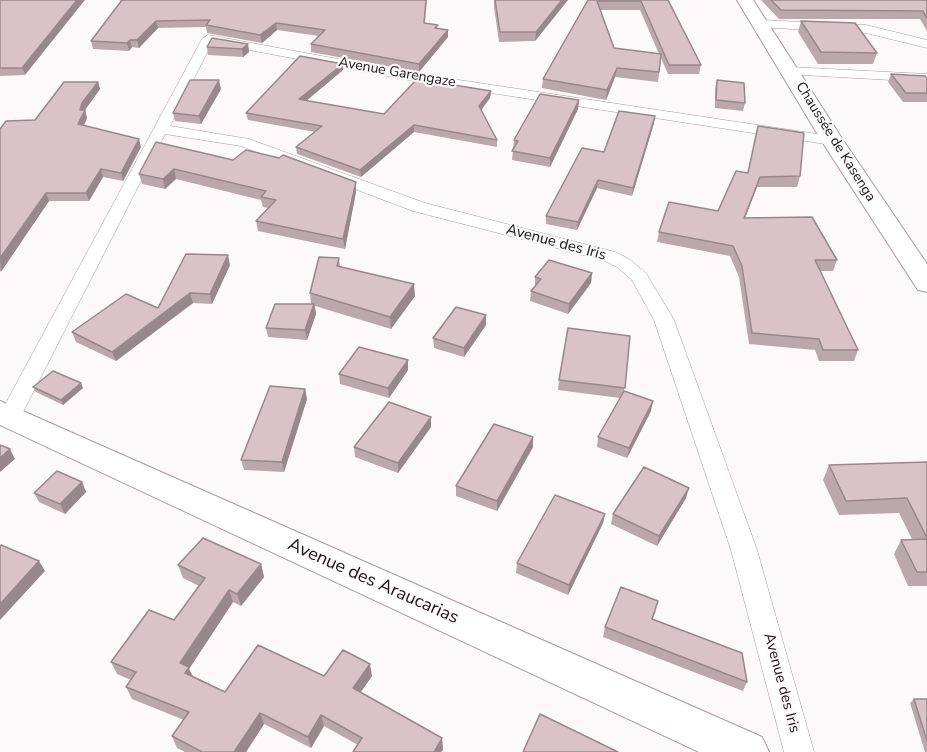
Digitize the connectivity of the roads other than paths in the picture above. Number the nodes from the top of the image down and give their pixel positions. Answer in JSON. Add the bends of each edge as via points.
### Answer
{"nodes":[{"id":1,"x":745,"y":0,"type":"edge"},
{"id":2,"x":761,"y":24,"type":"junction"},
{"id":3,"x":927,"y":44,"type":"edge"},
{"id":4,"x":790,"y":71,"type":"junction"},
{"id":5,"x":927,"y":78,"type":"edge"},
{"id":6,"x":161,"y":129,"type":"junction"},
{"id":7,"x":832,"y":140,"type":"junction"},
{"id":8,"x":927,"y":284,"type":"edge"},
{"id":9,"x":5,"y":414,"type":"edge"},
{"id":10,"x":747,"y":752,"type":"edge"},
{"id":11,"x":799,"y":752,"type":"edge"}],
"edges":[{"from":1,"to":2,"type":"main road","name":"Chaussée de Kasenga"},
{"from":2,"to":3,"type":"street","via":[[866,29]]},
{"from":2,"to":4,"type":"main road","name":"Chaussée de Kasenga"},
{"from":4,"to":5,"type":"street"},
{"from":4,"to":7,"type":"main road","name":"Chaussée de Kasenga"},
{"from":6,"to":7,"type":"street","name":"Avenue Garengaze","via":[[204,41],[212,38],[419,78]]},
{"from":6,"to":9,"type":"street","name":"Avenue Garengaze"},
{"from":6,"to":11,"type":"street","name":"Avenue des Iris","via":[[244,142],[400,201],[609,256],[633,271],[664,320],[708,443],[744,550]]},
{"from":7,"to":8,"type":"main road","name":"Chaussée de Kasenga"},
{"from":9,"to":10,"type":"main road","name":"Avenue des Araucarias"}]}
